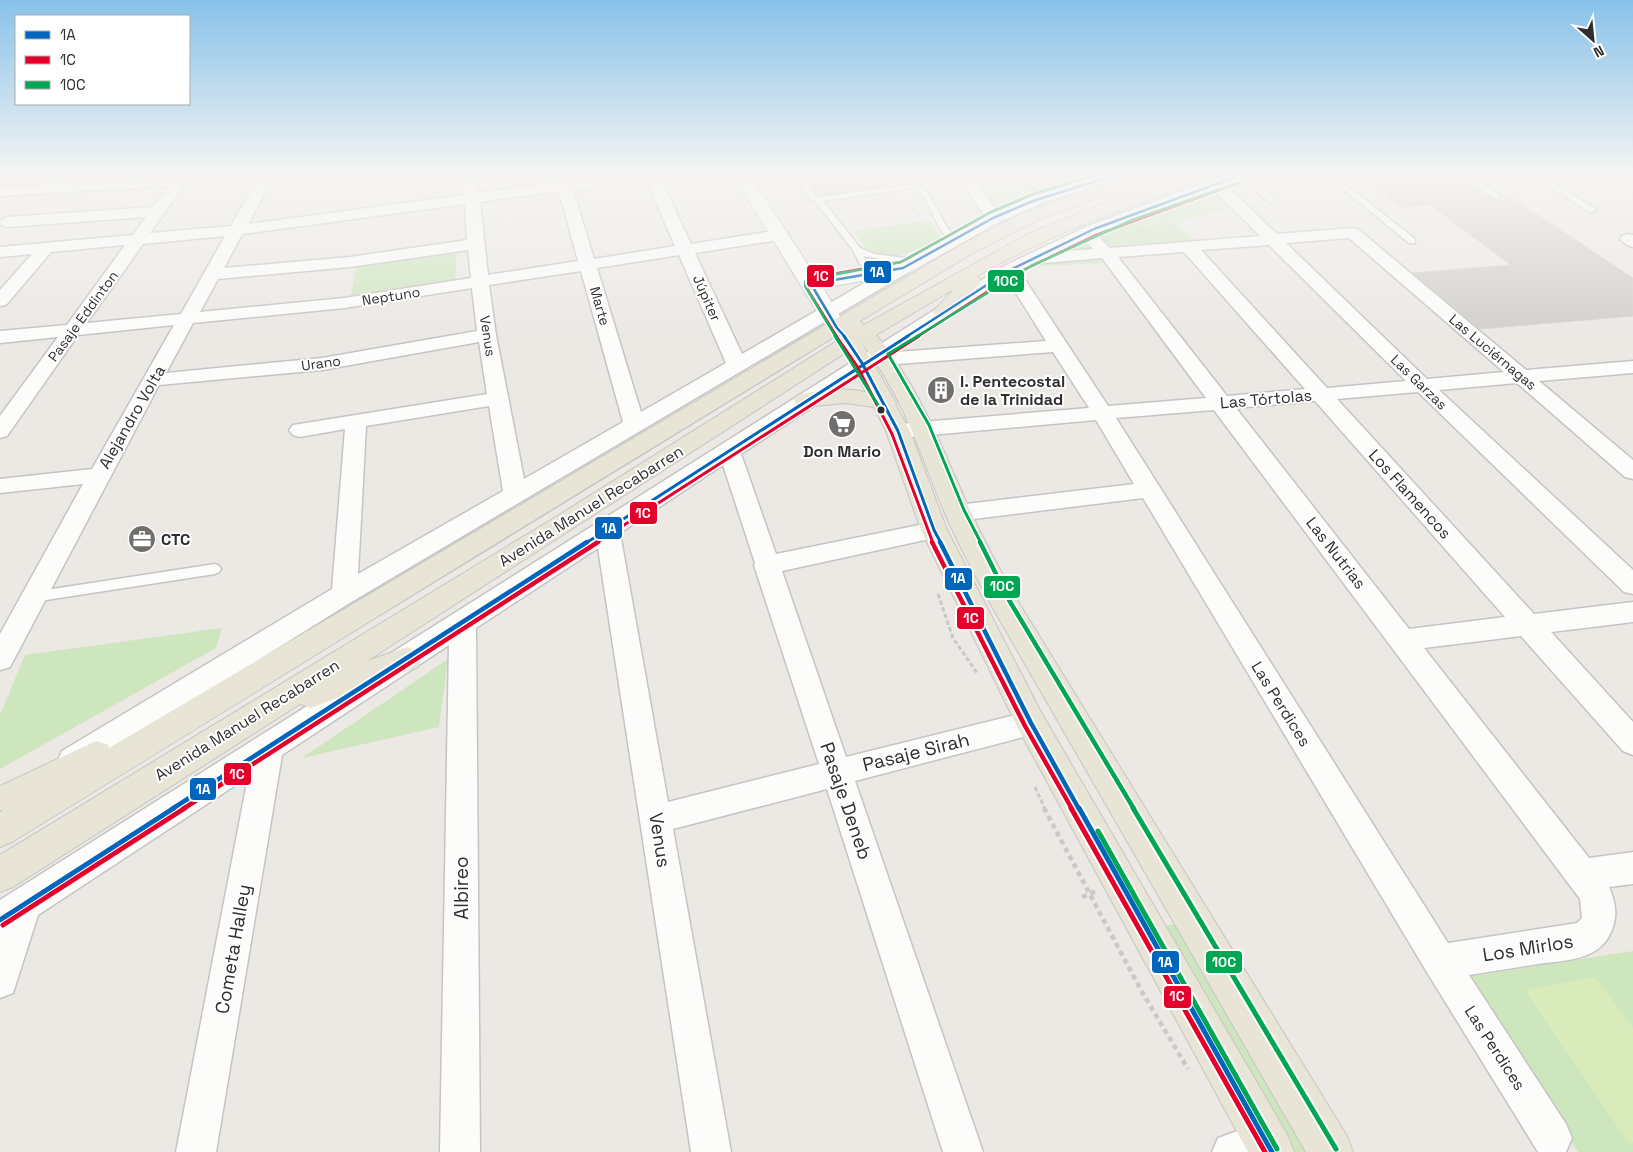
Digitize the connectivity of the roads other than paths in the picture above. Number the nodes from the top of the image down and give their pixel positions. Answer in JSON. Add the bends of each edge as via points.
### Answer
{"nodes":[{"id":1,"x":145,"y":230,"type":"edge"},
{"id":2,"x":236,"y":230,"type":"joint"},
{"id":3,"x":474,"y":230,"type":"edge"},
{"id":4,"x":578,"y":230,"type":"edge"},
{"id":5,"x":676,"y":230,"type":"edge"},
{"id":6,"x":776,"y":230,"type":"edge"},
{"id":7,"x":841,"y":230,"type":"edge"},
{"id":8,"x":943,"y":230,"type":"edge"},
{"id":9,"x":971,"y":230,"type":"edge"},
{"id":10,"x":1003,"y":230,"type":"edge"},
{"id":11,"x":1061,"y":230,"type":"edge"},
{"id":12,"x":1094,"y":230,"type":"edge"},
{"id":13,"x":1260,"y":230,"type":"edge"},
{"id":14,"x":1398,"y":230,"type":"edge"},
{"id":15,"x":1086,"y":233,"type":"junction"},
{"id":16,"x":779,"y":235,"type":"junction"},
{"id":17,"x":138,"y":239,"type":"junction"},
{"id":18,"x":953,"y":239,"type":"junction"},
{"id":19,"x":1271,"y":240,"type":"junction"},
{"id":20,"x":1412,"y":241,"type":"dead end"},
{"id":21,"x":475,"y":244,"type":"junction"},
{"id":22,"x":1188,"y":246,"type":"junction"},
{"id":23,"x":46,"y":248,"type":"junction"},
{"id":24,"x":685,"y":250,"type":"junction"},
{"id":25,"x":856,"y":250,"type":"junction"},
{"id":26,"x":0,"y":252,"type":"edge"},
{"id":27,"x":1106,"y":253,"type":"junction"},
{"id":28,"x":1015,"y":260,"type":"junction"},
{"id":29,"x":589,"y":265,"type":"junction"},
{"id":30,"x":908,"y":265,"type":"junction"},
{"id":31,"x":213,"y":274,"type":"junction"},
{"id":32,"x":866,"y":274,"type":"junction"},
{"id":33,"x":480,"y":282,"type":"junction"},
{"id":34,"x":811,"y":284,"type":"junction"},
{"id":35,"x":0,"y":302,"type":"edge"},
{"id":36,"x":943,"y":312,"type":"joint"},
{"id":37,"x":186,"y":320,"type":"junction"},
{"id":38,"x":72,"y":331,"type":"junction"},
{"id":39,"x":487,"y":335,"type":"junction"},
{"id":40,"x":0,"y":337,"type":"edge"},
{"id":41,"x":856,"y":339,"type":"junction"},
{"id":42,"x":1060,"y":346,"type":"junction"},
{"id":43,"x":737,"y":365,"type":"junction"},
{"id":44,"x":1628,"y":372,"type":"edge"},
{"id":45,"x":1522,"y":377,"type":"junction"},
{"id":46,"x":712,"y":379,"type":"junction"},
{"id":47,"x":153,"y":380,"type":"junction"},
{"id":48,"x":1422,"y":385,"type":"junction"},
{"id":49,"x":1320,"y":394,"type":"junction"},
{"id":50,"x":498,"y":398,"type":"junction"},
{"id":51,"x":805,"y":400,"type":"junction"},
{"id":52,"x":884,"y":403,"type":"junction"},
{"id":53,"x":1221,"y":403,"type":"junction"},
{"id":54,"x":1102,"y":413,"type":"junction"},
{"id":55,"x":356,"y":421,"type":"junction"},
{"id":56,"x":634,"y":425,"type":"junction"},
{"id":57,"x":300,"y":430,"type":"dead end"},
{"id":58,"x":911,"y":430,"type":"junction"},
{"id":59,"x":0,"y":431,"type":"edge"},
{"id":60,"x":729,"y":450,"type":"junction"},
{"id":61,"x":1633,"y":472,"type":"edge"},
{"id":62,"x":99,"y":476,"type":"junction"},
{"id":63,"x":0,"y":486,"type":"edge"},
{"id":64,"x":569,"y":486,"type":"junction"},
{"id":65,"x":1148,"y":490,"type":"junction"},
{"id":66,"x":516,"y":494,"type":"junction"},
{"id":67,"x":958,"y":513,"type":"junction"},
{"id":68,"x":607,"y":529,"type":"junction"},
{"id":69,"x":934,"y":530,"type":"junction"},
{"id":70,"x":766,"y":564,"type":"junction"},
{"id":71,"x":215,"y":569,"type":"dead end"},
{"id":72,"x":1633,"y":585,"type":"edge"},
{"id":73,"x":344,"y":594,"type":"junction"},
{"id":74,"x":33,"y":597,"type":"junction"},
{"id":75,"x":1633,"y":612,"type":"edge"},
{"id":76,"x":463,"y":624,"type":"junction"},
{"id":77,"x":1528,"y":625,"type":"junction"},
{"id":78,"x":1403,"y":640,"type":"junction"},
{"id":79,"x":304,"y":649,"type":"junction"},
{"id":80,"x":0,"y":659,"type":"edge"},
{"id":81,"x":407,"y":659,"type":"junction"},
{"id":82,"x":1055,"y":689,"type":"junction"},
{"id":83,"x":254,"y":716,"type":"junction"},
{"id":84,"x":1031,"y":723,"type":"junction"},
{"id":85,"x":1633,"y":742,"type":"edge"},
{"id":86,"x":269,"y":746,"type":"junction"},
{"id":87,"x":837,"y":772,"type":"junction"},
{"id":88,"x":4,"y":801,"type":"edge"},
{"id":89,"x":656,"y":819,"type":"junction"},
{"id":90,"x":0,"y":831,"type":"edge"},
{"id":91,"x":1633,"y":868,"type":"edge"},
{"id":92,"x":0,"y":875,"type":"edge"},
{"id":93,"x":1584,"y":875,"type":"junction"},
{"id":94,"x":13,"y":912,"type":"edge"},
{"id":95,"x":1440,"y":962,"type":"junction"},
{"id":96,"x":0,"y":980,"type":"edge"},
{"id":97,"x":1552,"y":1138,"type":"dead end"},
{"id":98,"x":1256,"y":1148,"type":"edge"},
{"id":99,"x":196,"y":1152,"type":"edge"},
{"id":100,"x":460,"y":1152,"type":"edge"},
{"id":101,"x":711,"y":1152,"type":"edge"},
{"id":102,"x":963,"y":1152,"type":"edge"},
{"id":103,"x":1331,"y":1152,"type":"edge"}],
"edges":[{"from":1,"to":17,"type":"street","name":"Pasaje Eddinton"},
{"from":2,"to":17,"type":"street"},
{"from":2,"to":31,"type":"street","name":"Alejandro Volta"},
{"from":3,"to":21,"type":"street","name":"Venus"},
{"from":4,"to":29,"type":"street","name":"Marte"},
{"from":5,"to":24,"type":"street","name":"Júpiter"},
{"from":6,"to":16,"type":"street"},
{"from":7,"to":25,"type":"lane"},
{"from":8,"to":18,"type":"lane"},
{"from":9,"to":18,"type":"street","name":"Avenida Manuel Recabarren"},
{"from":10,"to":41,"type":"main road","name":"Avenida Manuel Recabarren"},
{"from":11,"to":28,"type":"main road","name":"Avenida Manuel Recabarren"},
{"from":12,"to":15,"type":"street","name":"Avenida Manuel Recabarren"},
{"from":13,"to":19,"type":"street","name":"Las Garzas"},
{"from":14,"to":20,"type":"lane"},
{"from":15,"to":27,"type":"street","name":"Las Nutrias"},
{"from":15,"to":28,"type":"street","name":"Avenida Manuel Recabarren"},
{"from":16,"to":24,"type":"street","name":"Neptuno"},
{"from":16,"to":34,"type":"street"},
{"from":17,"to":23,"type":"street"},
{"from":17,"to":38,"type":"street","name":"Pasaje Eddinton"},
{"from":18,"to":30,"type":"street","name":"Avenida Manuel Recabarren"},
{"from":19,"to":22,"type":"street"},
{"from":19,"to":45,"type":"street","name":"Las Luciérnagas","via":[[1353,233]]},
{"from":19,"to":48,"type":"street","name":"Las Garzas"},
{"from":21,"to":31,"type":"street","via":[[350,262]]},
{"from":21,"to":33,"type":"street","name":"Venus"},
{"from":22,"to":27,"type":"street"},
{"from":22,"to":49,"type":"street","name":"Los Flamencos"},
{"from":23,"to":26,"type":"street"},
{"from":23,"to":35,"type":"street"},
{"from":24,"to":29,"type":"street","name":"Neptuno"},
{"from":24,"to":43,"type":"street","name":"Júpiter"},
{"from":25,"to":30,"type":"lane"},
{"from":25,"to":32,"type":"lane"},
{"from":27,"to":28,"type":"street"},
{"from":27,"to":53,"type":"street","name":"Las Nutrias"},
{"from":28,"to":36,"type":"main road","via":[[986,268]]},
{"from":28,"to":41,"type":"main road","name":"Avenida Manuel Recabarren"},
{"from":28,"to":42,"type":"street","name":"Las Perdices"},
{"from":29,"to":33,"type":"street","name":"Neptuno"},
{"from":29,"to":56,"type":"street","name":"Marte"},
{"from":30,"to":32,"type":"street"},
{"from":30,"to":41,"type":"street","name":"Avenida Manuel Recabarren"},
{"from":31,"to":37,"type":"street","name":"Alejandro Volta"},
{"from":32,"to":34,"type":"street"},
{"from":33,"to":37,"type":"street","name":"Neptuno","via":[[344,303]]},
{"from":33,"to":39,"type":"street","name":"Venus"},
{"from":34,"to":41,"type":"street"},
{"from":36,"to":41,"type":"street","name":"Avenida Manuel Recabarren"},
{"from":37,"to":38,"type":"street","name":"Neptuno"},
{"from":37,"to":47,"type":"street","name":"Alejandro Volta"},
{"from":38,"to":40,"type":"street","name":"Neptuno"},
{"from":38,"to":59,"type":"street","name":"Pasaje Eddinton"},
{"from":39,"to":47,"type":"street","name":"Urano","via":[[322,364]]},
{"from":39,"to":50,"type":"street","name":"Venus"},
{"from":41,"to":42,"type":"street"},
{"from":41,"to":43,"type":"street","name":"Avenida Manuel Recabarren"},
{"from":41,"to":51,"type":"street","name":"Avenida Manuel Recabarren"},
{"from":41,"to":52,"type":"main road"},
{"from":41,"to":58,"type":"main road"},
{"from":41,"to":64,"type":"main road","name":"Avenida Manuel Recabarren"},
{"from":41,"to":83,"type":"main road","name":"Avenida Manuel Recabarren"},
{"from":42,"to":54,"type":"street","name":"Las Perdices"},
{"from":43,"to":46,"type":"street","name":"Avenida Manuel Recabarren"},
{"from":44,"to":45,"type":"street","name":"Las Tórtolas"},
{"from":45,"to":48,"type":"street","name":"Las Tórtolas"},
{"from":45,"to":61,"type":"street","name":"Las Luciérnagas"},
{"from":46,"to":56,"type":"street","name":"Avenida Manuel Recabarren"},
{"from":46,"to":64,"type":"main road"},
{"from":47,"to":62,"type":"street","name":"Alejandro Volta"},
{"from":48,"to":49,"type":"street","name":"Las Tórtolas"},
{"from":48,"to":72,"type":"street","name":"Las Garzas"},
{"from":49,"to":53,"type":"street","name":"Las Tórtolas"},
{"from":49,"to":77,"type":"street","name":"Los Flamencos"},
{"from":50,"to":55,"type":"street"},
{"from":50,"to":66,"type":"street","name":"Venus"},
{"from":51,"to":52,"type":"main road","via":[[835,394],[861,396]]},
{"from":51,"to":60,"type":"street","name":"Avenida Manuel Recabarren"},
{"from":52,"to":58,"type":"main road"},
{"from":53,"to":54,"type":"street","name":"Las Tórtolas"},
{"from":53,"to":78,"type":"street","name":"Las Nutrias"},
{"from":54,"to":58,"type":"street","name":"Las Tórtolas"},
{"from":54,"to":65,"type":"street","name":"Las Perdices"},
{"from":55,"to":57,"type":"street"},
{"from":55,"to":73,"type":"street"},
{"from":56,"to":66,"type":"street","name":"Avenida Manuel Recabarren"},
{"from":58,"to":67,"type":"main road"},
{"from":58,"to":69,"type":"main road"},
{"from":60,"to":68,"type":"street","name":"Avenida Manuel Recabarren"},
{"from":60,"to":70,"type":"street","name":"Pasaje Deneb"},
{"from":62,"to":63,"type":"street"},
{"from":62,"to":74,"type":"street","name":"Alejandro Volta"},
{"from":64,"to":79,"type":"main road","name":"Avenida Manuel Recabarren"},
{"from":65,"to":67,"type":"street"},
{"from":65,"to":95,"type":"street","name":"Las Perdices"},
{"from":66,"to":73,"type":"street","name":"Avenida Manuel Recabarren"},
{"from":67,"to":82,"type":"main road","via":[[1004,603]]},
{"from":68,"to":76,"type":"street","name":"Avenida Manuel Recabarren"},
{"from":68,"to":89,"type":"street","name":"Venus"},
{"from":69,"to":70,"type":"street"},
{"from":69,"to":84,"type":"main road"},
{"from":70,"to":87,"type":"street","name":"Pasaje Deneb"},
{"from":71,"to":74,"type":"lane"},
{"from":73,"to":88,"type":"street","name":"Avenida Manuel Recabarren"},
{"from":74,"to":80,"type":"street","name":"Alejandro Volta"},
{"from":75,"to":77,"type":"street"},
{"from":76,"to":81,"type":"street","name":"Avenida Manuel Recabarren"},
{"from":76,"to":100,"type":"street","name":"Albireo"},
{"from":77,"to":78,"type":"street"},
{"from":77,"to":85,"type":"street","name":"Los Flamencos"},
{"from":78,"to":93,"type":"street","name":"Las Nutrias"},
{"from":79,"to":88,"type":"main road"},
{"from":79,"to":90,"type":"main road","name":"Avenida Manuel Recabarren"},
{"from":81,"to":83,"type":"main road"},
{"from":81,"to":86,"type":"street","name":"Avenida Manuel Recabarren"},
{"from":82,"to":84,"type":"main road","via":[[1046,711]]},
{"from":82,"to":103,"type":"main road"},
{"from":83,"to":92,"type":"main road","name":"Avenida Manuel Recabarren"},
{"from":84,"to":87,"type":"street","name":"Pasaje Sirah"},
{"from":84,"to":98,"type":"main road"},
{"from":86,"to":94,"type":"street","name":"Avenida Manuel Recabarren"},
{"from":86,"to":99,"type":"street","name":"Cometa Halley"},
{"from":87,"to":89,"type":"street","name":"Pasaje Sirah"},
{"from":87,"to":102,"type":"street","name":"Pasaje Deneb"},
{"from":89,"to":101,"type":"street","name":"Venus"},
{"from":91,"to":93,"type":"street"},
{"from":93,"to":95,"type":"street","name":"Los Mirlos","via":[[1594,890],[1599,920],[1596,929],[1582,940]]},
{"from":94,"to":96,"type":"street"},
{"from":95,"to":97,"type":"street","name":"Las Perdices"}]}
